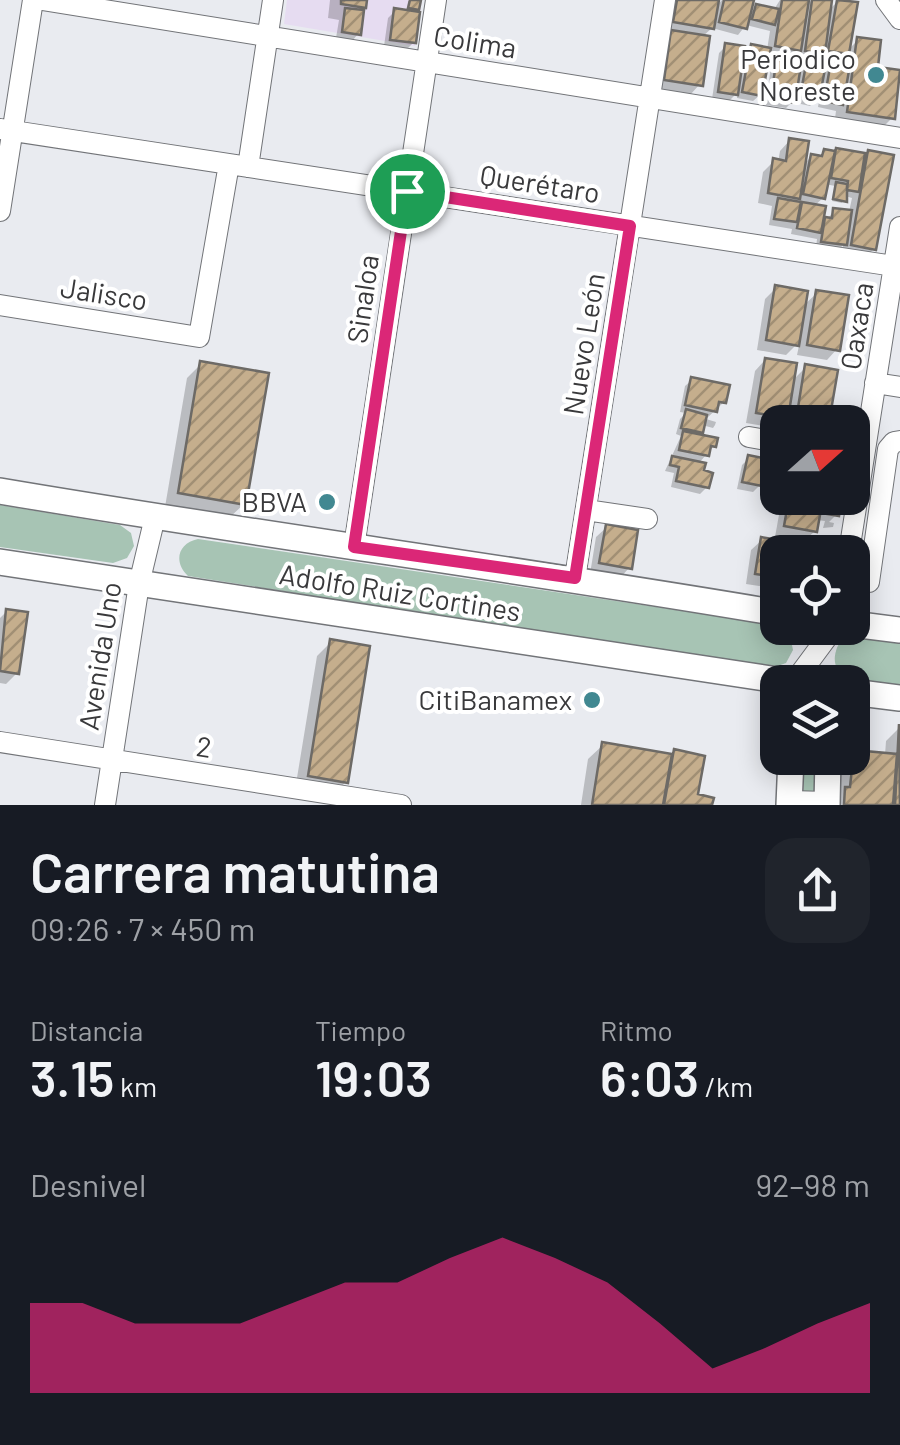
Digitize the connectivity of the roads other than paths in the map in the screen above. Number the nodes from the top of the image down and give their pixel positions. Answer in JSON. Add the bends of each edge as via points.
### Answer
{"nodes":[{"id":1,"x":33,"y":0,"type":"edge"},
{"id":2,"x":42,"y":0,"type":"edge"},
{"id":3,"x":273,"y":0,"type":"edge"},
{"id":4,"x":436,"y":0,"type":"edge"},
{"id":5,"x":666,"y":0,"type":"edge"},
{"id":6,"x":886,"y":0,"type":"edge"},
{"id":7,"x":900,"y":19,"type":"edge"},
{"id":8,"x":267,"y":36,"type":"junction"},
{"id":9,"x":426,"y":62,"type":"junction"},
{"id":10,"x":650,"y":98,"type":"junction"},
{"id":11,"x":6,"y":130,"type":"edge"},
{"id":12,"x":900,"y":138,"type":"edge"},
{"id":13,"x":239,"y":165,"type":"junction"},
{"id":14,"x":407,"y":191,"type":"junction"},
{"id":15,"x":0,"y":211,"type":"edge"},
{"id":16,"x":630,"y":226,"type":"junction"},
{"id":17,"x":900,"y":227,"type":"edge"},
{"id":18,"x":894,"y":266,"type":"junction"},
{"id":19,"x":0,"y":305,"type":"edge"},
{"id":20,"x":876,"y":383,"type":"junction"},
{"id":21,"x":900,"y":386,"type":"edge"},
{"id":22,"x":870,"y":407,"type":"edge"},
{"id":23,"x":749,"y":437,"type":"dead end"},
{"id":24,"x":760,"y":439,"type":"edge"},
{"id":25,"x":900,"y":441,"type":"edge"},
{"id":26,"x":0,"y":491,"type":"edge"},
{"id":27,"x":586,"y":510,"type":"junction"},
{"id":28,"x":155,"y":517,"type":"junction"},
{"id":29,"x":647,"y":519,"type":"dead end"},
{"id":30,"x":354,"y":547,"type":"junction"},
{"id":31,"x":0,"y":562,"type":"edge"},
{"id":32,"x":870,"y":575,"type":"edge"},
{"id":33,"x":575,"y":578,"type":"junction"},
{"id":34,"x":139,"y":584,"type":"junction"},
{"id":35,"x":760,"y":610,"type":"edge"},
{"id":36,"x":870,"y":626,"type":"edge"},
{"id":37,"x":900,"y":630,"type":"edge"},
{"id":38,"x":821,"y":645,"type":"edge"},
{"id":39,"x":805,"y":665,"type":"edge"},
{"id":40,"x":760,"y":677,"type":"edge"},
{"id":41,"x":870,"y":694,"type":"edge"},
{"id":42,"x":900,"y":698,"type":"edge"},
{"id":43,"x":0,"y":742,"type":"edge"},
{"id":44,"x":111,"y":760,"type":"junction"},
{"id":45,"x":791,"y":775,"type":"edge"},
{"id":46,"x":828,"y":775,"type":"edge"},
{"id":47,"x":790,"y":803,"type":"edge"},
{"id":48,"x":827,"y":804,"type":"edge"},
{"id":49,"x":105,"y":805,"type":"edge"},
{"id":50,"x":401,"y":805,"type":"edge"}],
"edges":[{"from":1,"to":11,"type":"street"},
{"from":2,"to":8,"type":"street","name":"Colima"},
{"from":3,"to":8,"type":"street"},
{"from":4,"to":9,"type":"street","name":"Sinaloa"},
{"from":5,"to":10,"type":"street","name":"Nuevo León"},
{"from":6,"to":7,"type":"street"},
{"from":8,"to":9,"type":"street","name":"Colima"},
{"from":8,"to":13,"type":"street"},
{"from":9,"to":10,"type":"street","name":"Colima"},
{"from":9,"to":14,"type":"street","name":"Sinaloa"},
{"from":10,"to":12,"type":"street","name":"Colima"},
{"from":10,"to":16,"type":"street","name":"Nuevo León"},
{"from":11,"to":13,"type":"street","name":"Querétaro"},
{"from":11,"to":15,"type":"street"},
{"from":13,"to":14,"type":"street","name":"Querétaro"},
{"from":13,"to":19,"type":"street","name":"Jalisco","via":[[199,337]]},
{"from":14,"to":16,"type":"street","name":"Querétaro"},
{"from":14,"to":30,"type":"street","name":"Sinaloa"},
{"from":16,"to":18,"type":"street","name":"Querétaro"},
{"from":16,"to":27,"type":"street","name":"Nuevo León"},
{"from":17,"to":18,"type":"street","name":"Oaxaca"},
{"from":18,"to":20,"type":"street","name":"Oaxaca"},
{"from":20,"to":21,"type":"street"},
{"from":20,"to":22,"type":"street","name":"Oaxaca"},
{"from":23,"to":24,"type":"street"},
{"from":25,"to":32,"type":"street","via":[[888,450]]},
{"from":26,"to":28,"type":"main road","name":"Adolfo Ruiz Cortines"},
{"from":27,"to":29,"type":"street"},
{"from":27,"to":33,"type":"street","name":"Nuevo León"},
{"from":28,"to":30,"type":"main road","name":"Adolfo Ruiz Cortines"},
{"from":28,"to":34,"type":"street","name":"Avenida Uno"},
{"from":30,"to":33,"type":"main road","name":"Adolfo Ruiz Cortines"},
{"from":31,"to":34,"type":"main road","name":"Adolfo Ruiz Cortines"},
{"from":33,"to":35,"type":"main road","name":"Adolfo Ruiz Cortines"},
{"from":34,"to":40,"type":"main road","name":"Adolfo Ruiz Cortines"},
{"from":34,"to":44,"type":"street","name":"Avenida Uno"},
{"from":36,"to":37,"type":"main road"},
{"from":38,"to":39,"type":"street"},
{"from":41,"to":42,"type":"main road"},
{"from":43,"to":44,"type":"street","name":"2"},
{"from":44,"to":49,"type":"street","name":"Avenida Uno"},
{"from":44,"to":50,"type":"street","name":"2"},
{"from":45,"to":47,"type":"main road"},
{"from":46,"to":48,"type":"main road"},
{"from":47,"to":48,"type":"street"}]}
